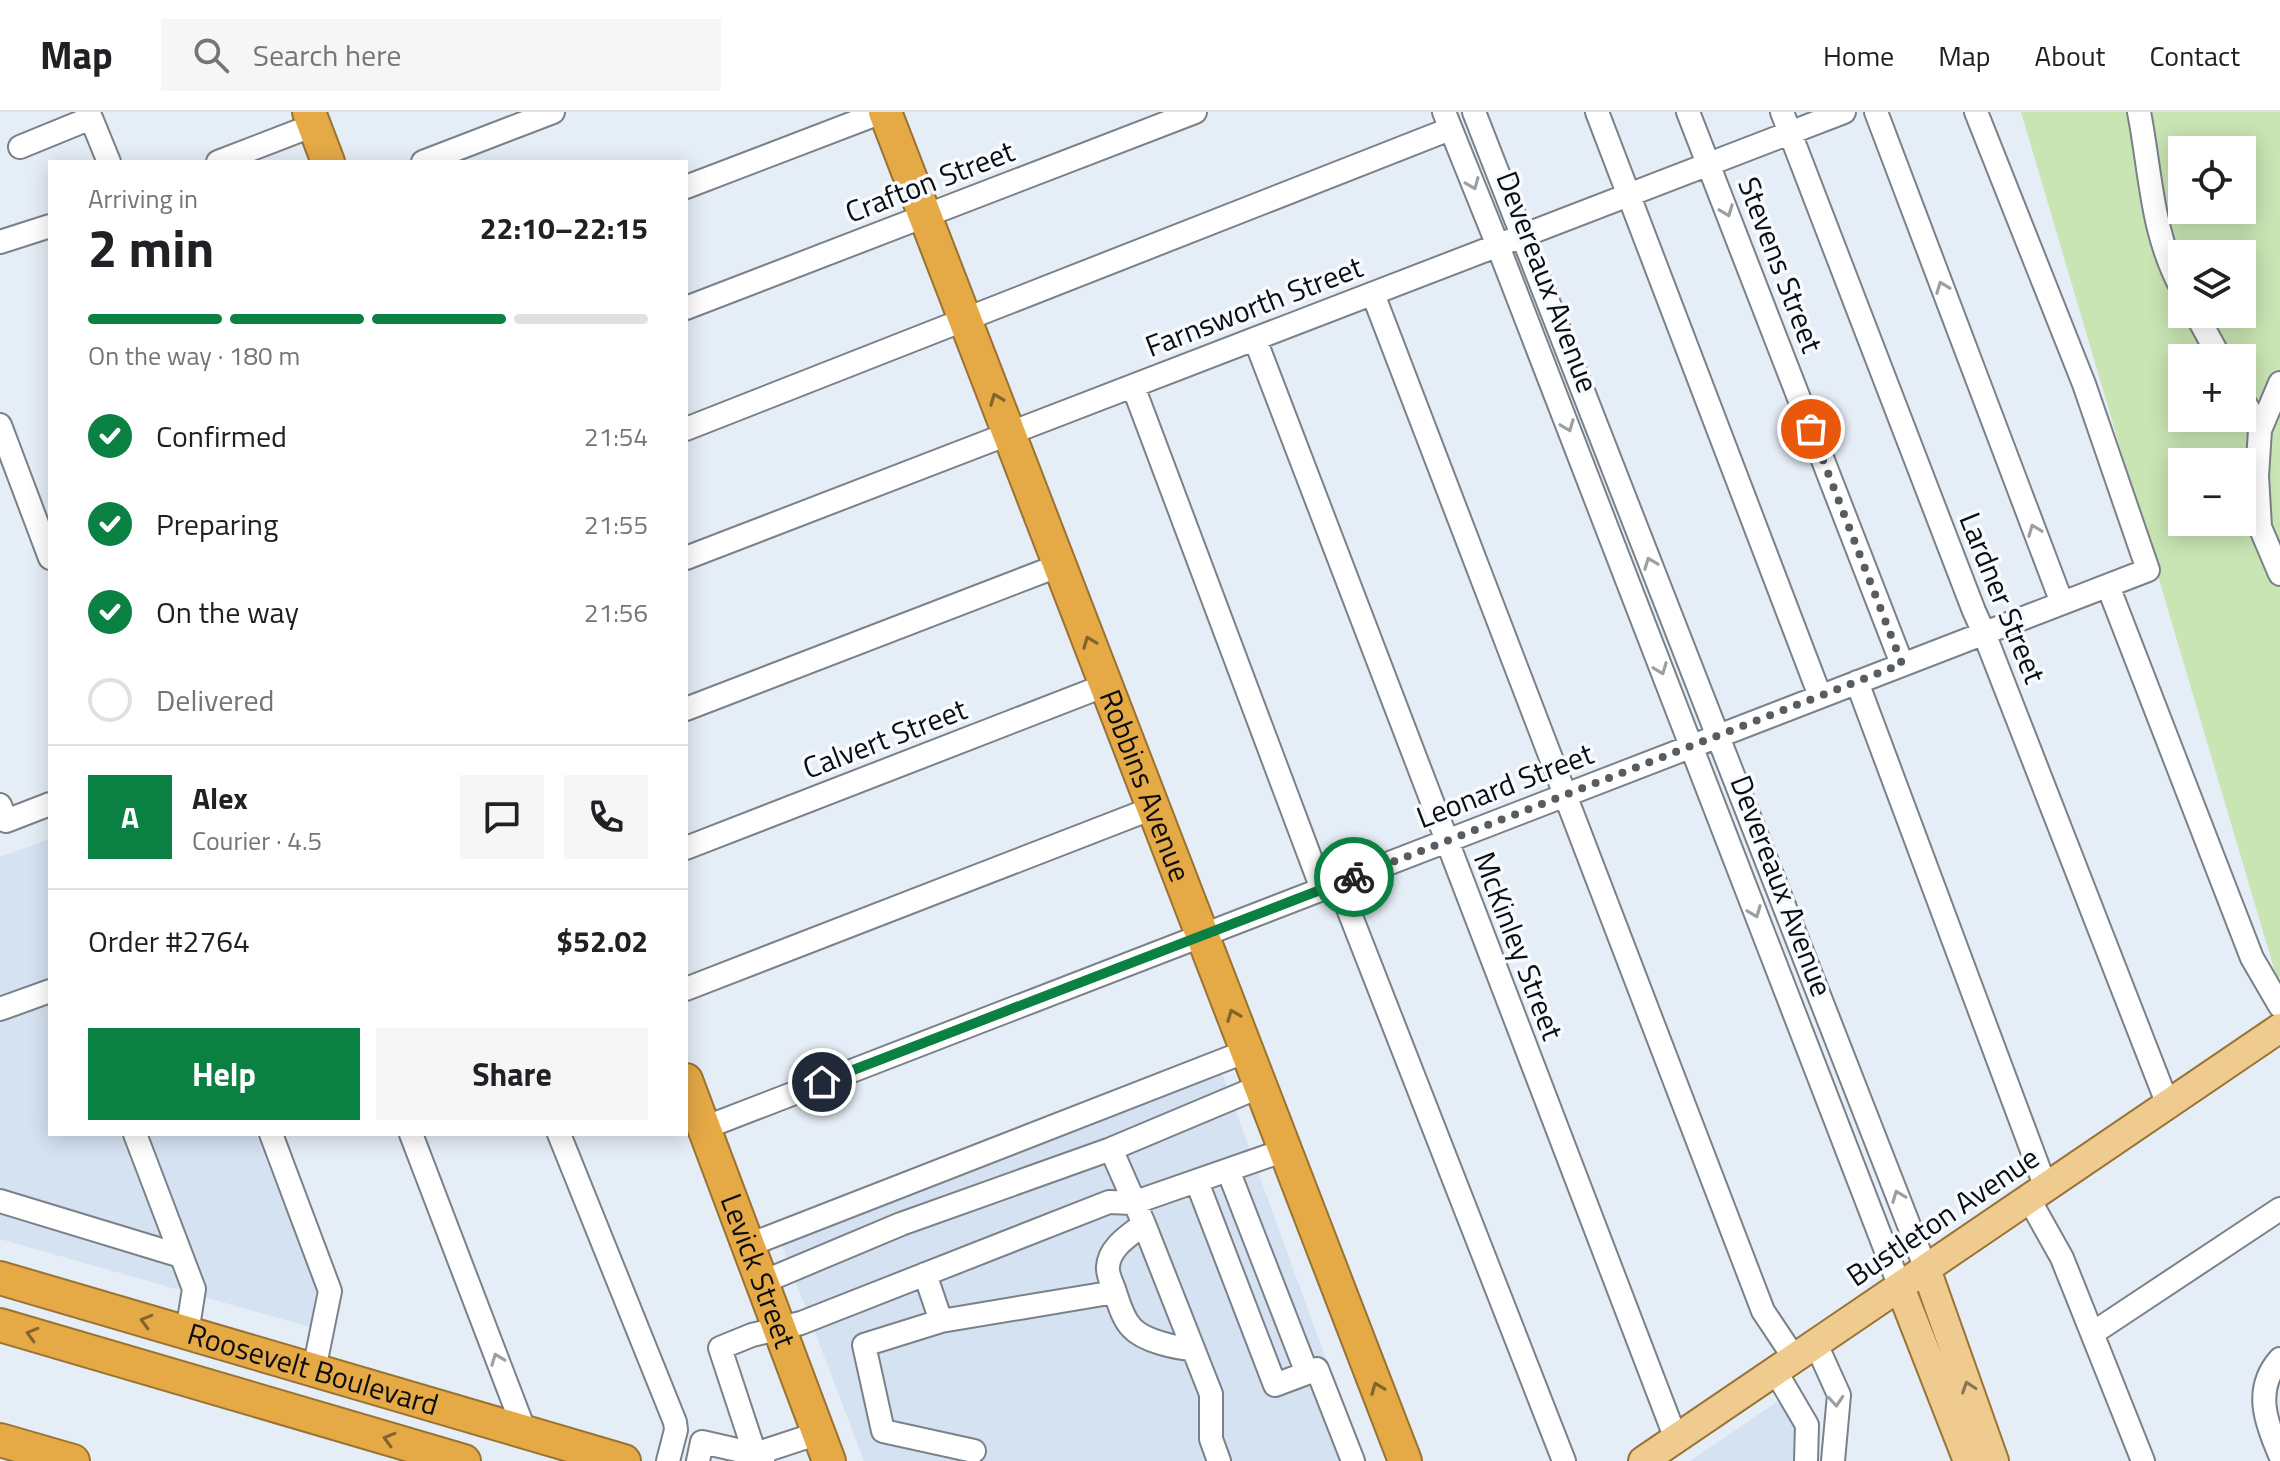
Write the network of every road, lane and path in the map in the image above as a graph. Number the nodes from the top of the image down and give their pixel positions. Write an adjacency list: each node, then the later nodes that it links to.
1 (553, 112): 18 (street)
2 (884, 112): 20 (street); 22 (highway, Robbins Avenue)
3 (1195, 112): 22 (street, Crafton Street)
4 (1474, 112): 24 (street, Devereaux Avenue)
5 (1597, 112): 21 (street)
6 (1688, 112): 19 (street, Stevens Street)
7 (1844, 112): 13 (street, Farnsworth Street)
8 (1876, 112): 44 (street, Lardner Street, one-way to 8)
9 (1976, 112): 43 (street, Leonard Street)
10 (2139, 112): 27 (street)
11 (311, 118): 16 (street); 17 (highway)
12 (1447, 120): 26 (street, Devereaux Avenue, one-way to 26); 30 (street)
13 (1786, 122): 19 (street, Farnsworth Street); 45 (street, Lardner Street)
14 (20, 147): 15 (street)
15 (108, 160)
16 (222, 160)
17 (327, 160)
18 (428, 160)
19 (1708, 164): 21 (street, Farnsworth Street); 46 (street, Stevens Street, one-way to 46)
20 (688, 186)
21 (1629, 195): 24 (street, Farnsworth Street); 49 (street)
22 (925, 216): 29 (street, Crafton Street); 30 (highway, Robbins Avenue)
23 (48, 227): 25 (street)
24 (1523, 236): 26 (street, Farnsworth Street); 51 (street, Devereaux Avenue, one-way to 24)
25 (0, 242)
26 (1498, 246): 28 (street, Farnsworth Street); 52 (street, Devereaux Avenue, one-way to 52)
27 (2168, 258)
28 (1373, 294): 31 (street, Farnsworth Street); 53 (street)
29 (688, 307)
30 (966, 321): 36 (street); 38 (highway, Robbins Avenue, one-way to 30)
31 (1255, 339): 33 (street, Farnsworth Street); 57 (street, McKinley Street)
32 (2280, 383): 37 (street)
33 (1133, 386): 38 (street, Farnsworth Street); 59 (street)
34 (2256, 423): 37 (street)
35 (0, 425): 39 (street)
36 (688, 428)
37 (2260, 430): 42 (street)
38 (1009, 434): 40 (street, Farnsworth Street); 41 (highway, Robbins Avenue)
39 (48, 553)
40 (688, 557)
41 (1060, 565): 48 (highway, Robbins Avenue, one-way to 41); 50 (street)
42 (2280, 574)
43 (2108, 586): 44 (street, Leonard Street); 63 (street)
44 (2062, 603): 45 (street, Leonard Street)
45 (1984, 633): 46 (street, Leonard Street); 69 (street, Lardner Street)
46 (1902, 664): 47 (street, Leonard Street)
47 (1857, 682): 49 (street, Leonard Street); 79 (street)
48 (1106, 685): 55 (highway, Robbins Avenue); 58 (street, Calvert Street)
49 (1820, 696): 51 (street, Leonard Street)
50 (688, 708)
51 (1717, 736): 52 (street, Leonard Street); 86 (street, Devereaux Avenue, one-way to 51)
52 (1691, 746): 53 (street, Leonard Street); 90 (street, Devereaux Avenue, one-way to 90)
53 (1567, 794): 57 (street, Leonard Street); 98 (street)
54 (48, 804): 56 (street)
55 (1153, 808): 60 (highway, Robbins Avenue); 61 (street)
56 (3, 813)
57 (1445, 841): 59 (street, Leonard Street); 105 (street, McKinley Street)
58 (688, 847)
59 (1330, 886): 60 (street, Leonard Street); 119 (street)
60 (1203, 935): 66 (highway, Robbins Avenue, one-way to 60); 70 (street, Leonard Street)
61 (688, 988)
62 (48, 992): 64 (street)
63 (2280, 1006)
64 (0, 1009)
65 (2280, 1028): 69 (main road, Bustleton Avenue)
66 (1247, 1051): 68 (highway, Robbins Avenue); 84 (street)
67 (688, 1085): 70 (highway, Levick Street)
68 (1261, 1086): 75 (street); 76 (highway, Robbins Avenue)
69 (2168, 1105): 79 (main road, Bustleton Avenue)
70 (704, 1128): 84 (highway, Levick Street)
71 (136, 1136): 85 (street)
72 (272, 1136): 100 (street)
73 (412, 1136): 104 (street, one-way to 73)
74 (560, 1136): 114 (street)
75 (1111, 1149): 81 (street); 89 (street)
76 (1285, 1150): 77 (street); 118 (highway, Robbins Avenue, one-way to 76)
77 (1228, 1170): 78 (street); 101 (street)
78 (1197, 1182): 81 (street); 101 (street)
79 (2038, 1193): 86 (main road, Bustleton Avenue); 96 (street)
80 (0, 1201): 85 (street)
81 (1133, 1203): 83 (street); 87 (street)
82 (2280, 1209): 96 (street)
83 (1144, 1224): 91 (street); 97 (street)
84 (749, 1245): 89 (highway, Levick Street)
85 (181, 1256): 95 (street)
86 (1926, 1269): 90 (main road, Bustleton Avenue); 124 (main road, Devereaux Avenue, one-way to 86)
87 (925, 1274): 92 (street); 94 (street)
88 (0, 1278): 95 (highway, Roosevelt Boulevard, one-way to 88)
89 (763, 1282): 94 (highway, Levick Street)
90 (1900, 1287): 98 (main road, Bustleton Avenue); 123 (main road, Devereaux Avenue)
91 (1115, 1292): 92 (street); 97 (street)
92 (941, 1321): 108 (street)
93 (0, 1325): 102 (highway, Roosevelt Boulevard, one-way to 93)
94 (780, 1327): 107 (highway, Levick Street); 110 (street)
95 (187, 1333): 100 (highway, Roosevelt Boulevard)
96 (2093, 1333): 125 (street)
97 (1193, 1349): 116 (street)
98 (1796, 1359): 105 (main road, Bustleton Avenue); 121 (street); 122 (street, one-way to 122)
99 (2280, 1359): 109 (street)
100 (314, 1370): 103 (highway, Roosevelt Boulevard)
101 (1307, 1373): 117 (street)
102 (252, 1399): 103 (highway); 112 (highway, Roosevelt Boulevard, one-way to 102)
103 (450, 1410): 104 (highway, Roosevelt Boulevard)
104 (525, 1432): 113 (highway, Roosevelt Boulevard)
105 (1676, 1439): 120 (main road, Bustleton Avenue)
106 (0, 1440): 111 (highway)
107 (824, 1447): 110 (street)
108 (974, 1451)
109 (2280, 1455)
110 (765, 1457): 115 (street)
111 (73, 1461)
112 (464, 1461)
113 (624, 1461)
114 (668, 1461)
115 (698, 1461)
116 (1219, 1461)
117 (1353, 1461)
118 (1405, 1461)
119 (1564, 1461)
120 (1643, 1461)
121 (1806, 1461)
122 (1833, 1461)
123 (1968, 1461)
124 (1994, 1461)
125 (2143, 1461)

